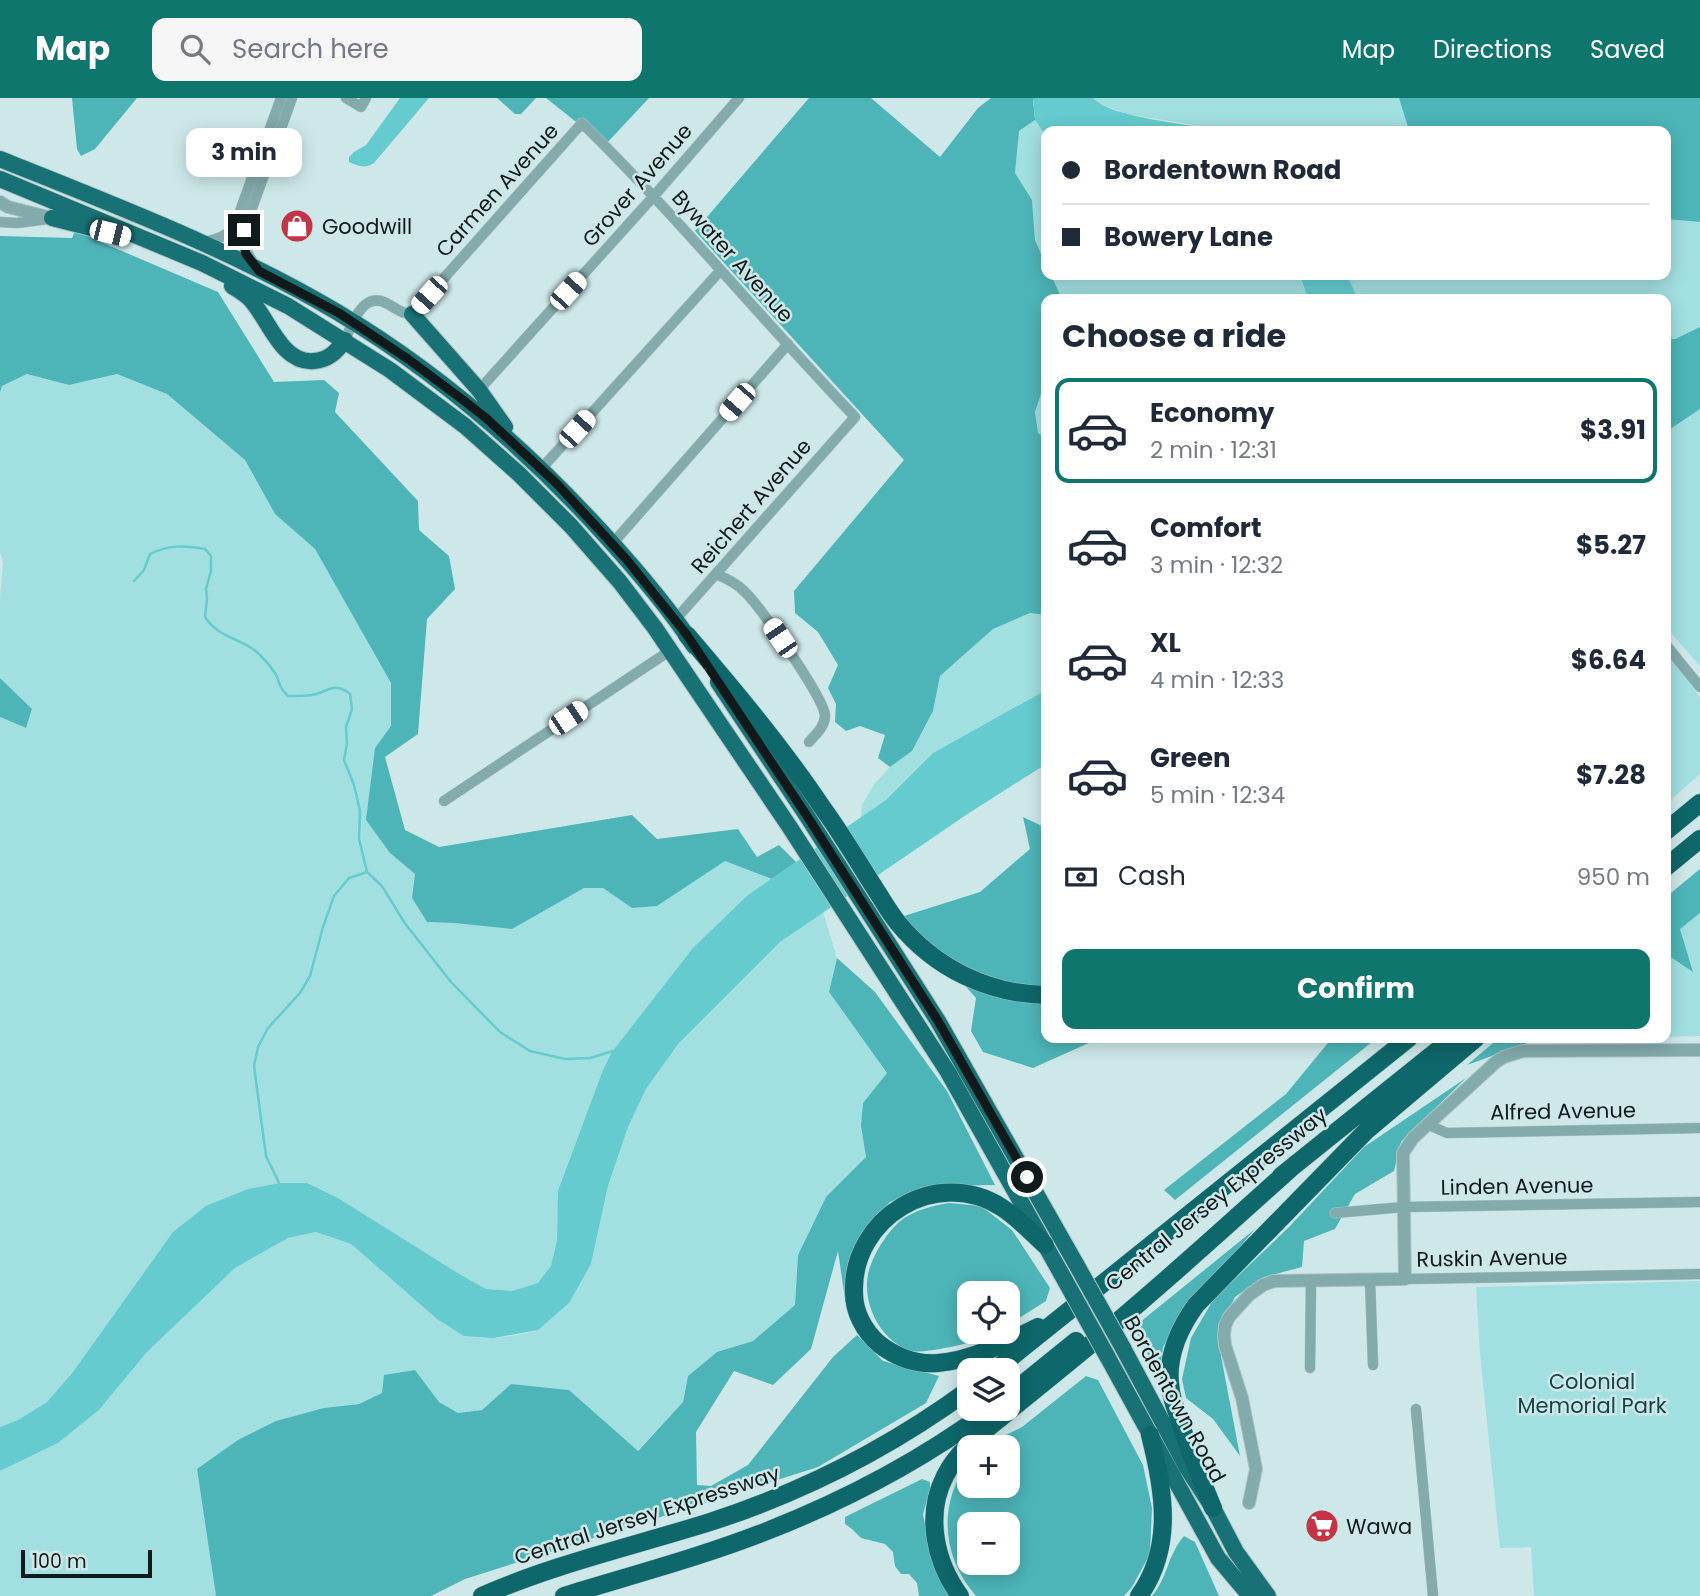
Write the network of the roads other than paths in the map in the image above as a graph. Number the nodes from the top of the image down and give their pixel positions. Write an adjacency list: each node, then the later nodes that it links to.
1 (281, 98): 13 (street)
2 (292, 98): 16 (street)
3 (346, 98): 4 (street)
4 (366, 98)
5 (739, 98): 9 (street, Grover Avenue)
6 (582, 123): 9 (street, Bywater Avenue); 18 (street, Carmen Avenue)
7 (0, 159): 13 (highway)
8 (0, 179): 14 (highway)
9 (653, 197): 17 (street, Bywater Avenue); 22 (street, Grover Avenue)
10 (0, 202): 11 (street)
11 (52, 219): 12 (street); 14 (highway)
12 (0, 222)
13 (202, 243): 16 (highway)
14 (157, 244): 15 (highway)
15 (202, 263): 20 (highway, Bordentown Road); 20 (highway)
16 (259, 271): 19 (highway)
17 (720, 271): 21 (street, Bywater Avenue); 25 (street)
18 (412, 314): 19 (street); 22 (highway)
19 (353, 322): 20 (street); 24 (highway)
20 (345, 340): 30 (highway, Bordentown Road)
21 (788, 344): 23 (street, Bywater Avenue); 26 (street)
22 (479, 390): 24 (highway)
23 (855, 416): 27 (street, Reichert Avenue)
24 (523, 452): 25 (highway)
25 (541, 469): 26 (highway)
26 (613, 543): 28 (highway)
27 (716, 574): 28 (street, Reichert Avenue); 33 (street)
28 (676, 620): 29 (highway)
29 (687, 635): 36 (highway)
30 (671, 650): 34 (street); 51 (highway, Bordentown Road)
31 (1671, 652): 32 (street)
32 (1700, 687)
33 (809, 742)
34 (444, 801)
35 (1697, 806): 37 (highway)
36 (815, 811): 40 (highway); 66 (highway, Bordentown Road, bridge)
37 (1671, 825)
38 (1700, 839): 39 (highway)
39 (1671, 863)
40 (1041, 995)
41 (1403, 1043): 56 (highway, Central Jersey Expressway)
42 (1447, 1043): 47 (highway, Central Jersey Expressway)
43 (1470, 1043): 66 (highway)
44 (1700, 1051): 45 (street)
45 (1429, 1125): 46 (street, Alfred Avenue); 49 (street)
46 (1700, 1128)
47 (1290, 1169): 60 (highway, Central Jersey Expressway); 69 (highway)
48 (1700, 1202): 49 (street, Linden Avenue)
49 (1404, 1207): 50 (street, Linden Avenue); 54 (street)
50 (1335, 1213)
51 (1045, 1245): 56 (highway); 64 (highway, Bordentown Road, bridge)
52 (1700, 1274): 54 (street, Ruskin Avenue)
53 (1370, 1279): 54 (street, Ruskin Avenue); 55 (street, Ruskin Avenue); 58 (street)
54 (1405, 1279)
55 (1311, 1280): 59 (street); 65 (street, Ruskin Avenue)
56 (1069, 1311): 57 (highway, Central Jersey Expressway)
57 (1010, 1358)
58 (1373, 1365)
59 (1310, 1368)
60 (1020, 1386)
61 (957, 1398): 67 (highway, Central Jersey Expressway)
62 (1416, 1409): 73 (street)
63 (973, 1421): 68 (highway)
64 (1150, 1435): 70 (highway); 71 (highway, Bordentown Road)
65 (1249, 1503)
66 (1213, 1508): 72 (highway, Bordentown Road)
67 (482, 1596)
68 (564, 1596)
69 (960, 1596)
70 (1139, 1596)
71 (1250, 1596)
72 (1268, 1596)
73 (1433, 1596)

